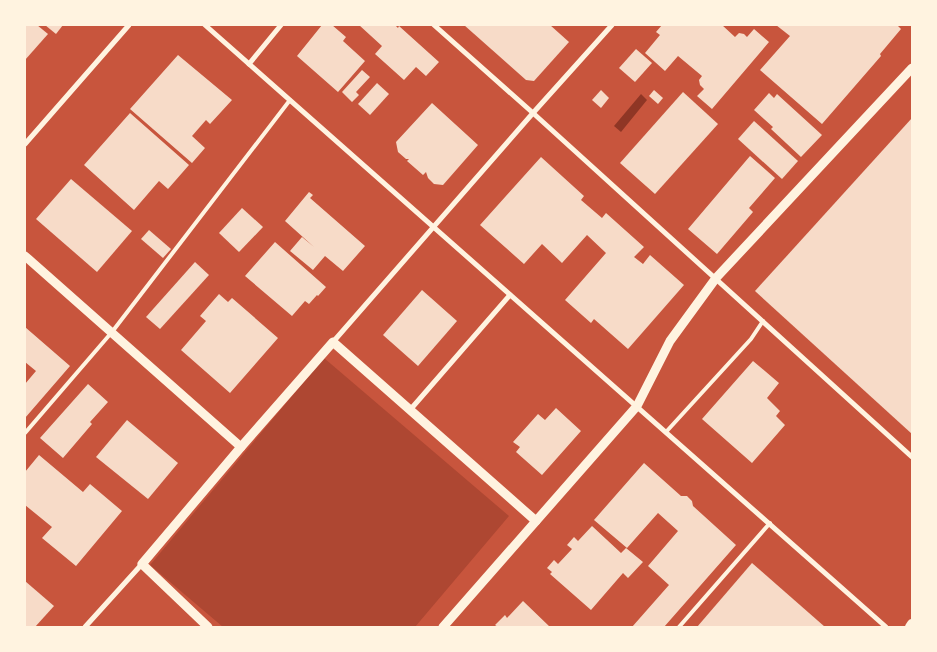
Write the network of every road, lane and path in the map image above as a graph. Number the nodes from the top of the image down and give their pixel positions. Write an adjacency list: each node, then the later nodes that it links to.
1 (129, 25): 10 (street)
2 (204, 25): 6 (street)
3 (281, 25): 6 (street)
4 (434, 25): 9 (street)
5 (612, 25): 9 (street)
6 (249, 64): 8 (street)
7 (912, 68): 13 (street)
8 (290, 100): 11 (street); 16 (lane)
9 (534, 112): 11 (street); 13 (street)
10 (25, 144)
11 (433, 227): 14 (street); 17 (street)
12 (25, 256): 16 (street)
13 (716, 278): 15 (street); 18 (street)
14 (510, 295): 18 (street); 19 (street)
15 (763, 321): 20 (lane); 23 (street)
16 (112, 332): 21 (lane); 22 (street)
17 (332, 342): 19 (street); 22 (street)
18 (637, 406): 20 (street); 24 (street)
19 (410, 410): 24 (street)
20 (666, 432): 25 (street)
21 (25, 433)
22 (241, 447): 26 (street)
23 (912, 457)
24 (536, 521): 29 (street)
25 (770, 524): 30 (lane); 31 (street)
26 (142, 564): 27 (street); 28 (street)
27 (85, 627)
28 (208, 627)
29 (443, 627)
30 (679, 627)
31 (886, 627)

